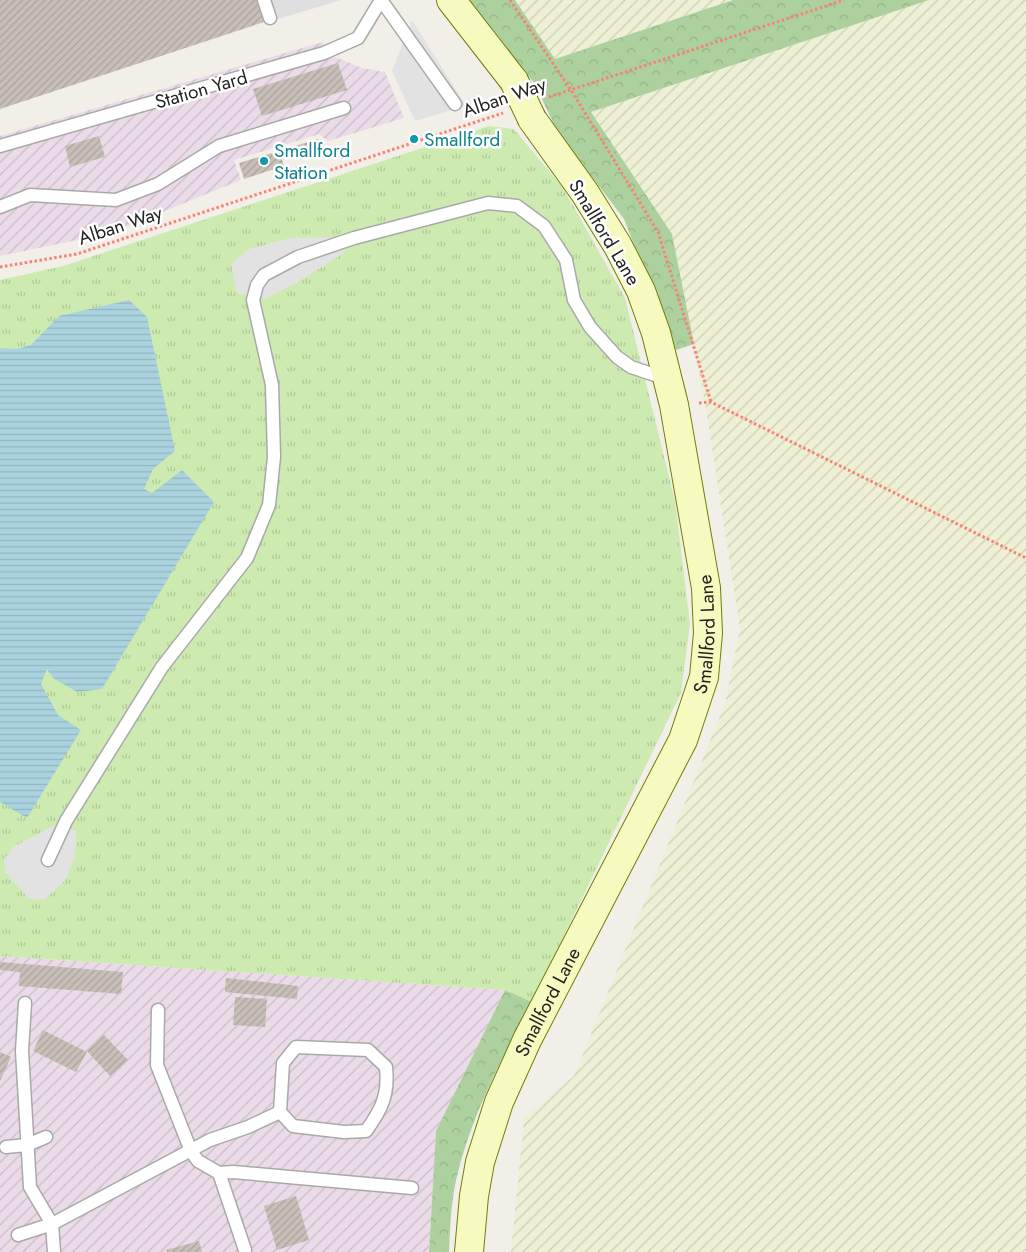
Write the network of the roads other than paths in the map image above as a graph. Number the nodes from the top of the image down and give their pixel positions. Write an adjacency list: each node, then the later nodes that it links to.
1 (264, 0): 4 (lane)
2 (381, 0): 5 (lane); 7 (lane, Station Yard)
3 (451, 0): 9 (street, Smallford Lane, bridge)
4 (270, 18)
5 (455, 104)
6 (344, 108): 8 (lane)
7 (0, 146)
8 (0, 207)
9 (668, 380): 10 (lane); 24 (street, Smallford Lane)
10 (48, 860)
11 (25, 1003): 15 (lane)
12 (158, 1010): 17 (lane)
13 (280, 1112): 13 (lane); 17 (lane)
14 (46, 1137): 15 (lane)
15 (28, 1146): 16 (lane); 20 (lane)
16 (6, 1147)
17 (191, 1151): 18 (lane); 20 (lane)
18 (219, 1173): 19 (lane); 22 (lane)
19 (412, 1188)
20 (52, 1224): 21 (lane); 23 (lane)
21 (18, 1235)
22 (245, 1250)
23 (54, 1252)
24 (469, 1252)

